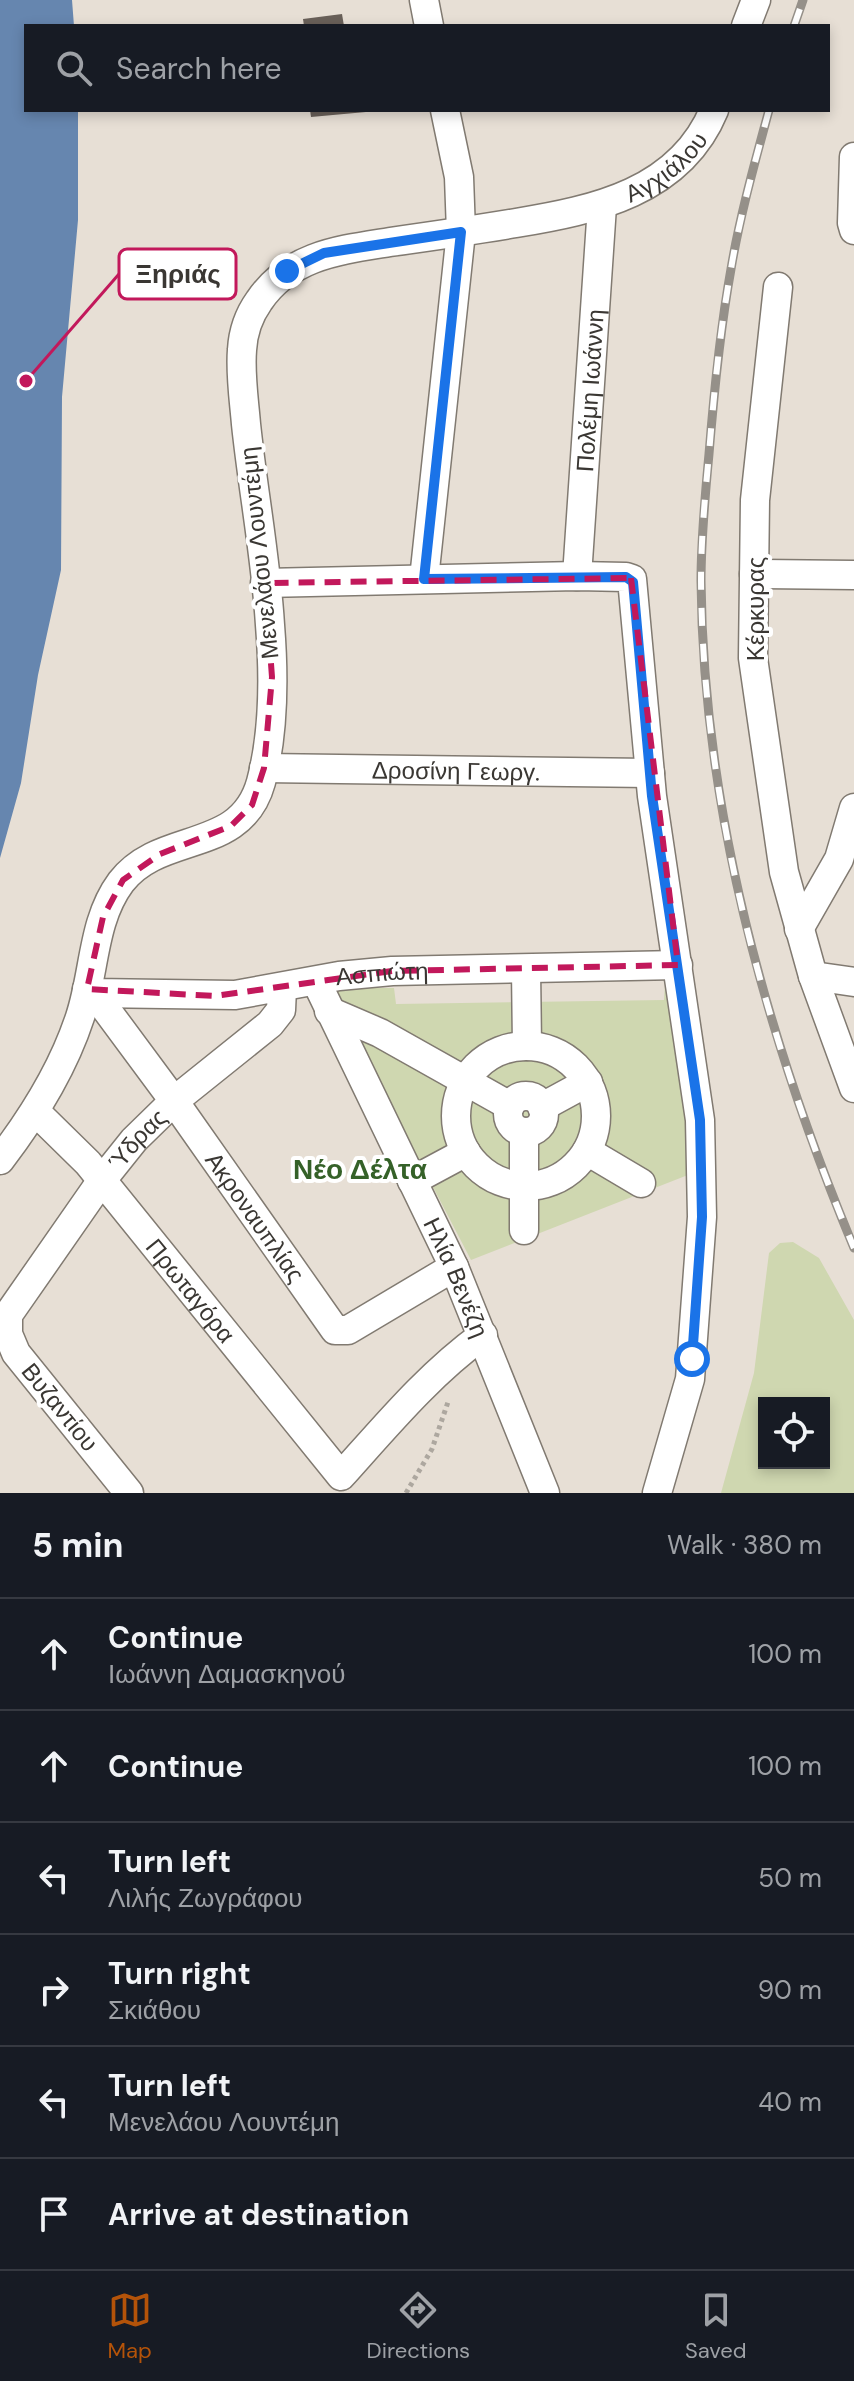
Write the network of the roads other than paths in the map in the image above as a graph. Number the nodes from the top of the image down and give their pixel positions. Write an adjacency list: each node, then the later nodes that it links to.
1 (424, 0): 3 (street)
2 (755, 0): 4 (street)
3 (429, 24)
4 (747, 24)
5 (445, 112): 10 (street)
6 (713, 112): 8 (street, Αγχιάλου)
7 (854, 157): 9 (street)
8 (602, 206): 10 (street, Μενελάου Λουντέμη); 14 (street, Πολέμη Ιωάννη)
9 (854, 230)
10 (461, 232): 15 (street); 16 (street, Μενελάου Λουντέμη)
11 (778, 287): 12 (street, Κέρκυρας)
12 (754, 574): 13 (street); 20 (street, Κέρκυρας)
13 (854, 575)
14 (577, 576): 15 (street); 18 (street)
15 (424, 579): 16 (street)
16 (265, 583): 17 (street, Μενελάου Λουντέμη)
17 (264, 768): 18 (street, Δροσίνη Γεωργ.); 27 (street, Μενελάου Λουντέμη)
18 (650, 773): 21 (street)
19 (854, 808): 20 (street)
20 (799, 929): 23 (street, Κέρκυρας)
21 (678, 965): 22 (street, Ασπιώτη); 51 (street)
22 (526, 969): 24 (street, Ασπιώτη); 29 (street)
23 (813, 976): 25 (street); 32 (street, Κέρκυρας)
24 (316, 981): 26 (street, Ασπιώτη); 28 (street, Ηλία Βενέζη)
25 (854, 982)
26 (282, 988): 27 (street, Ασπιώτη); 33 (street, Ύδρας)
27 (91, 991): 33 (street, Ακροναυπλίας); 36 (street, Μενελάου Λουντέμη)
28 (329, 1011): 30 (street); 42 (street, Ηλία Βενέζη)
29 (527, 1046): 30 (street); 31 (street)
30 (466, 1081): 34 (street); 39 (street)
31 (588, 1082): 35 (street); 38 (street)
32 (854, 1088)
33 (174, 1101): 41 (street, Ύδρας); 46 (street, Ακροναυπλίας)
34 (510, 1106): 35 (street); 37 (street)
35 (542, 1107): 37 (street)
36 (35, 1111): 40 (street, Μενελάου Λουντέμη); 41 (street, Πρωταγόρα)
37 (524, 1132): 44 (street)
38 (587, 1151): 43 (street); 44 (street)
39 (466, 1152): 42 (street); 44 (street)
40 (0, 1160)
41 (102, 1180): 47 (street, Ύδρας); 48 (street, Πρωταγόρα)
42 (412, 1181): 46 (street, Ηλία Βενέζη)
43 (641, 1183)
44 (524, 1186): 45 (street)
45 (524, 1230)
46 (454, 1267): 48 (street, Ηλία Βενέζη)
47 (8, 1315): 49 (street, Βυζαντίου)
48 (483, 1335): 50 (street, Ηλία Βενέζη)
49 (129, 1493)
50 (545, 1493)
51 (657, 1493)

